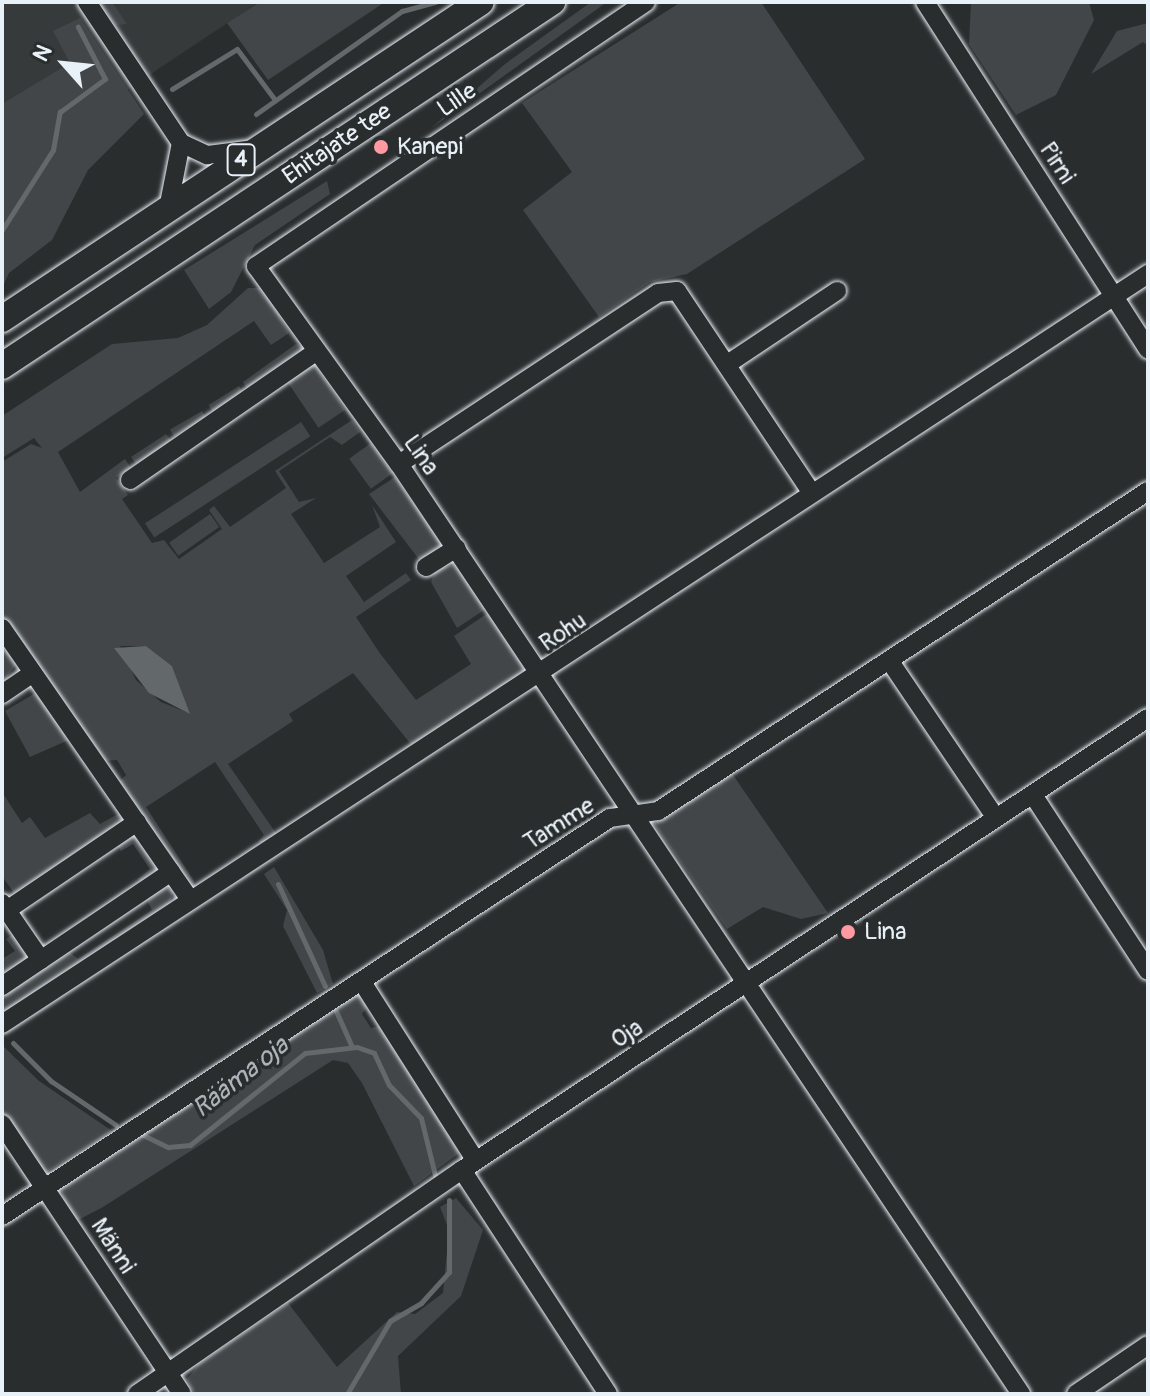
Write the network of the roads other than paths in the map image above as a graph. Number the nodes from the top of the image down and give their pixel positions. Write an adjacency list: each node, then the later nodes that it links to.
1 (87, 2): 6 (street)
2 (481, 2): 7 (highway, Ehitajate tee / 4)
3 (552, 2): 17 (highway, Ehitajate tee / 4)
4 (646, 2): 9 (street, Lille)
5 (925, 2): 12 (street, Pirni)
6 (181, 143): 7 (street); 8 (street)
7 (260, 148): 8 (highway, Ehitajate tee / 4)
8 (168, 209): 13 (highway, Ehitajate tee / 4)
9 (256, 266): 15 (street, Lina)
10 (1148, 274): 12 (street, Rohu)
11 (837, 291): 16 (street)
12 (1114, 297): 14 (street, Pirni); 21 (street, Rohu)
13 (2, 319)
14 (1148, 350)
15 (317, 351): 18 (street, Lina); 19 (street)
16 (729, 363): 18 (street); 21 (street)
17 (2, 366)
18 (399, 464): 22 (street, Lina)
19 (130, 480)
20 (1148, 491): 25 (street, Tamme)
21 (811, 492): 27 (street, Rohu)
22 (456, 548): 23 (street); 27 (street, Lina)
23 (426, 567)
24 (3, 632): 26 (street)
25 (891, 663): 31 (street, Tamme); 32 (street)
26 (33, 673): 28 (street); 33 (street)
27 (542, 676): 31 (street, Lina); 35 (street, Rohu)
28 (2, 694)
29 (1148, 718): 30 (street, Oja)
30 (1033, 795): 32 (street, Oja); 38 (street)
31 (631, 815): 39 (street, Tamme); 40 (street, Lina)
32 (996, 818): 40 (street, Oja)
33 (137, 822): 34 (street); 36 (street)
34 (171, 872): 35 (street); 37 (street)
35 (189, 898): 42 (street, Rohu)
36 (4, 907): 37 (street)
37 (41, 960): 41 (street)
38 (1148, 971)
39 (362, 982): 44 (street); 45 (street, Tamme)
40 (747, 983): 44 (street, Oja); 52 (street, Lina)
41 (2, 986)
42 (2, 1024)
43 (2, 1124): 45 (street, Männi)
44 (469, 1165): 48 (street, Oja); 51 (street)
45 (46, 1188): 46 (street, Tamme); 48 (street, Männi)
46 (2, 1216)
47 (1148, 1345): 53 (street)
48 (167, 1374): 49 (street, Oja); 50 (street, Männi)
49 (137, 1394)
50 (182, 1394)
51 (608, 1394)
52 (1021, 1394)
53 (1076, 1394)

